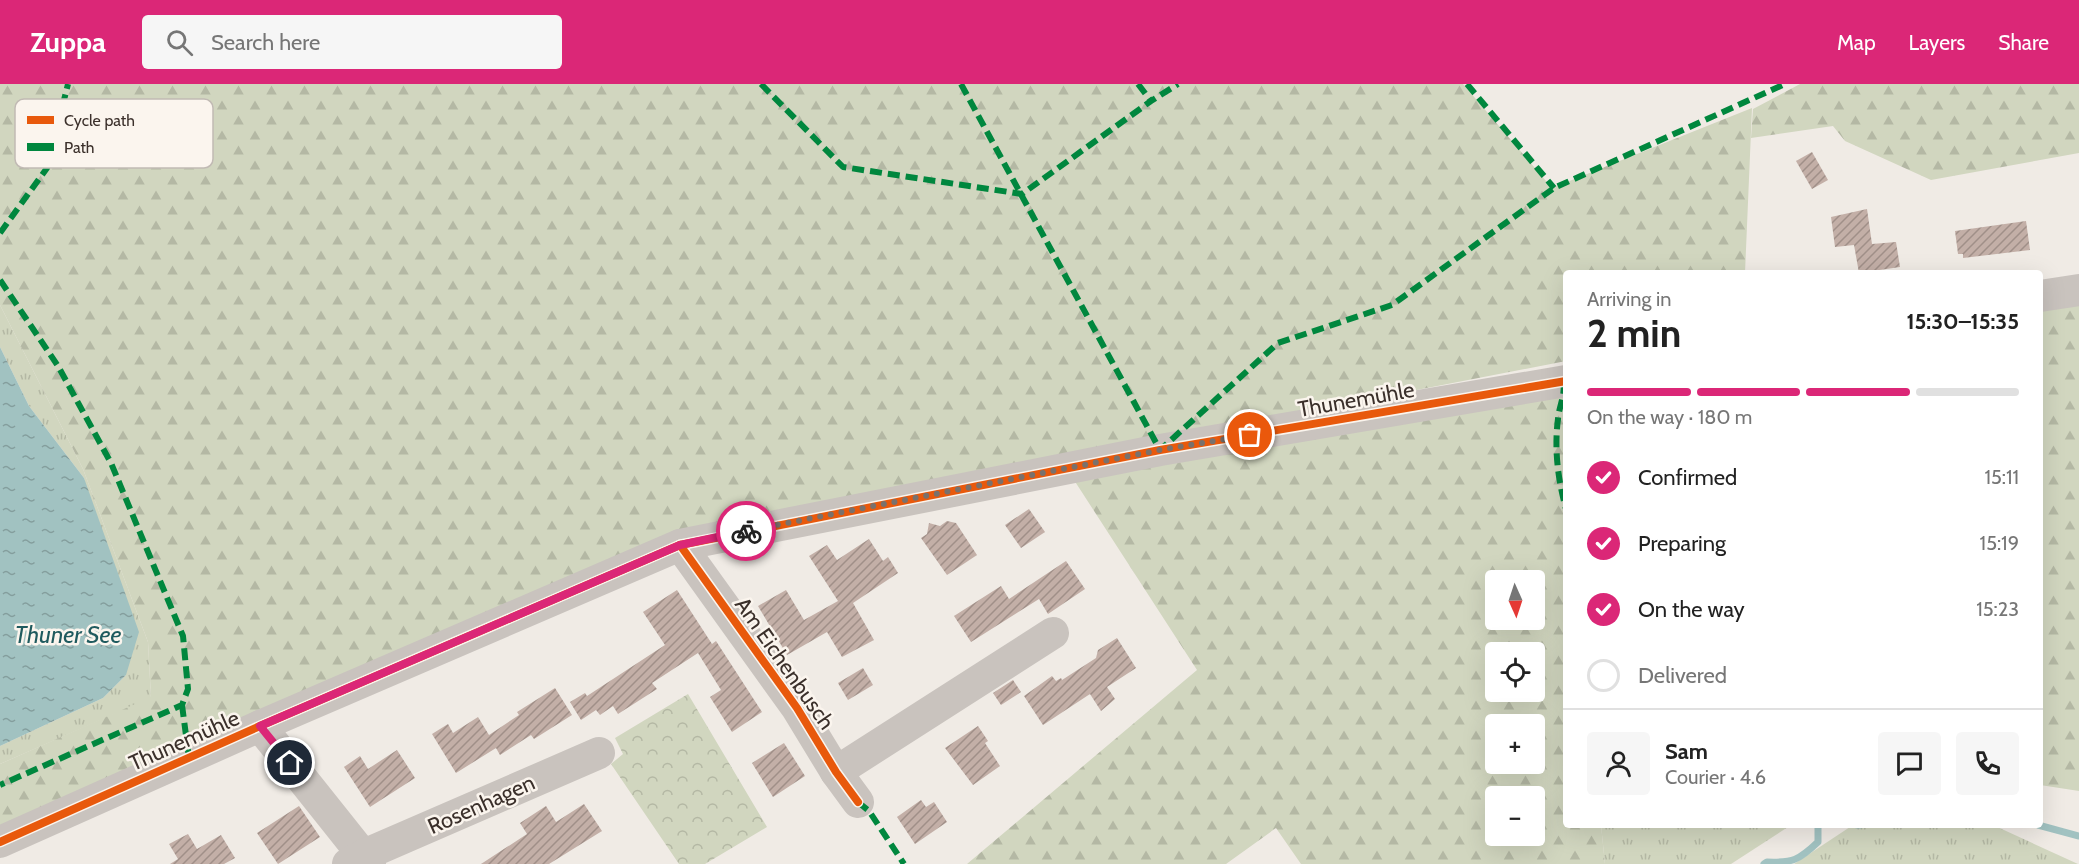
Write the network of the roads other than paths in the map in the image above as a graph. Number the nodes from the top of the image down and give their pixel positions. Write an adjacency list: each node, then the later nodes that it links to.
1 (2079, 290): 2 (street)
2 (2043, 296)
3 (1563, 382): 4 (street, Thunemühle)
4 (680, 545): 6 (street, Thunemühle); 8 (street, Am Eichenbusch)
5 (1053, 633): 8 (street)
6 (260, 726): 10 (street, Thunemühle); 11 (street, Rosenhagen)
7 (599, 753): 11 (street, Rosenhagen)
8 (836, 772): 9 (street, Am Eichenbusch)
9 (858, 802)
10 (0, 842)
11 (361, 861)

